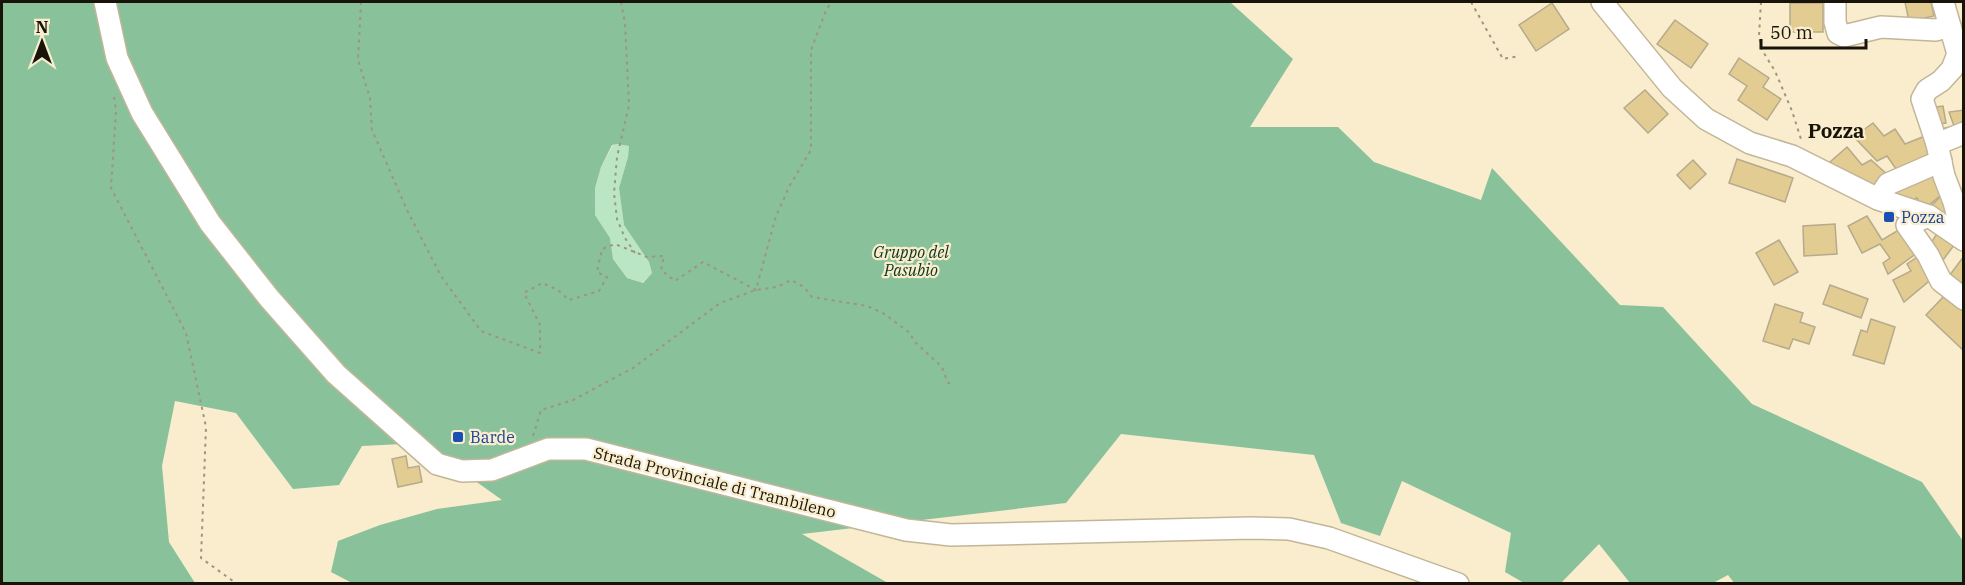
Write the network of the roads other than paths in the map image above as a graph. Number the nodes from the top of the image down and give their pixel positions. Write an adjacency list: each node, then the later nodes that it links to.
1 (105, 2): 13 (street, Strada Provinciale di Trambileno)
2 (1602, 2): 8 (street)
3 (1835, 2): 5 (street)
4 (1943, 2): 5 (street)
5 (1950, 26): 7 (street)
6 (1964, 133): 7 (street)
7 (1939, 153): 8 (street); 10 (street)
8 (1878, 199): 9 (street)
9 (1929, 216): 11 (street); 12 (street)
10 (1964, 233)
11 (1964, 240)
12 (1964, 299)
13 (1458, 584)

